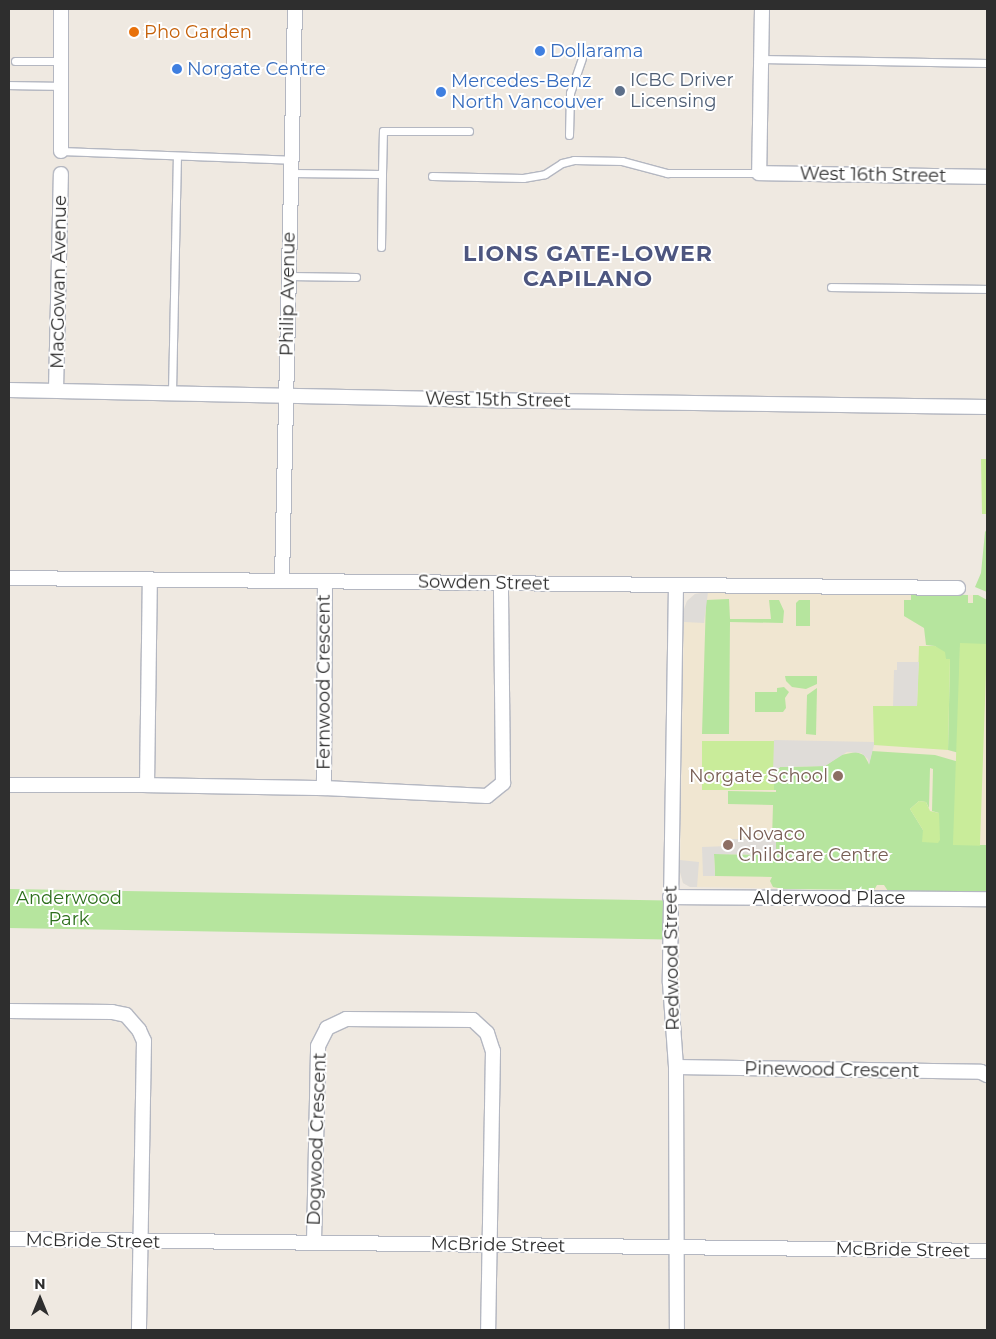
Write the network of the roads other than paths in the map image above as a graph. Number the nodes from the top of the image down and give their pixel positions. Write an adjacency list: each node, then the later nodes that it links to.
1 (61, 9): 7 (street)
2 (295, 9): 15 (street, Philip Avenue)
3 (762, 9): 5 (street)
4 (582, 59): 12 (lane)
5 (761, 60): 8 (lane); 16 (street)
6 (15, 61): 7 (lane)
7 (62, 61): 10 (street)
8 (987, 63)
9 (9, 85): 10 (lane)
10 (62, 86): 13 (street)
11 (469, 131): 18 (lane)
12 (568, 135)
13 (62, 151): 14 (lane)
14 (177, 156): 15 (lane); 28 (lane)
15 (291, 166): 18 (lane); 22 (street, Philip Avenue)
16 (759, 173): 19 (lane); 20 (street, West 16th Street)
17 (61, 174): 27 (street, MacGowan Avenue)
18 (382, 174): 21 (lane)
19 (432, 176)
20 (987, 177)
21 (381, 246)
22 (289, 276): 23 (lane); 29 (street, Philip Avenue)
23 (356, 277)
24 (831, 287): 25 (lane)
25 (987, 289)
26 (9, 390): 27 (street, West 15th Street)
27 (56, 390): 28 (street, West 15th Street)
28 (172, 392): 29 (street, West 15th Street)
29 (286, 396): 30 (street, West 15th Street); 33 (street, Philip Avenue)
30 (987, 407)
31 (9, 578): 32 (street, Sowden Street)
32 (150, 579): 33 (street, Sowden Street); 39 (street)
33 (282, 580): 34 (street, Sowden Street)
34 (325, 581): 35 (street, Sowden Street); 40 (street, Fernwood Crescent)
35 (501, 583): 36 (street, Sowden Street); 40 (street, Fernwood Crescent)
36 (676, 585): 37 (street, Sowden Street); 41 (street, Redwood Street)
37 (958, 588)
38 (9, 785): 39 (street)
39 (147, 785): 40 (street)
40 (324, 788)
41 (670, 897): 42 (street, Alderwood Place); 44 (street, Redwood Street)
42 (987, 899)
43 (9, 1011): 47 (street)
44 (676, 1067): 45 (street, Pinewood Crescent); 50 (street, Redwood Street)
45 (987, 1075)
46 (9, 1239): 47 (street, McBride Street)
47 (140, 1242): 48 (street, McBride Street); 52 (street)
48 (314, 1242): 49 (street, McBride Street); 49 (street, Dogwood Crescent)
49 (489, 1245): 50 (street, McBride Street); 53 (street, Dogwood Crescent)
50 (676, 1247): 51 (street, McBride Street); 54 (street, Redwood Street)
51 (987, 1251)
52 (139, 1330)
53 (488, 1330)
54 (677, 1330)

